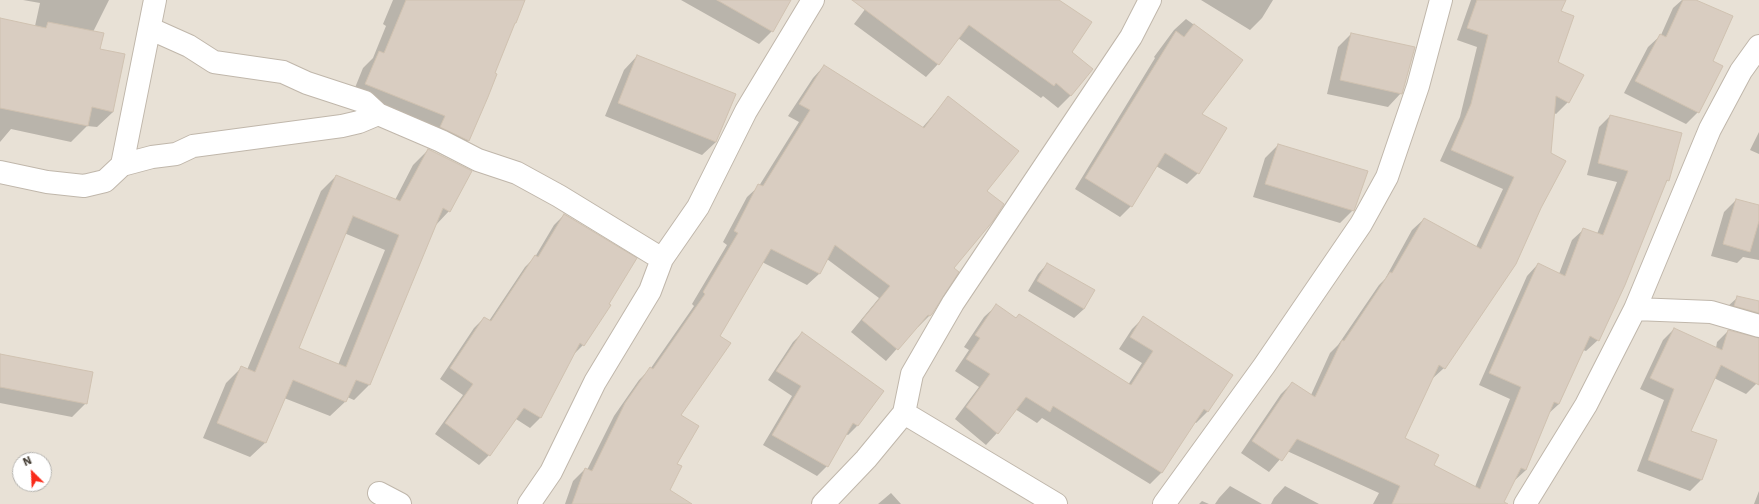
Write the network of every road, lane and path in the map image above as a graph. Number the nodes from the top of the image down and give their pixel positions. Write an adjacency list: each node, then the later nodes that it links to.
1 (156, 0): 5 (street)
2 (813, 0): 10 (street)
3 (1150, 0): 13 (street)
4 (1441, 0): 19 (street)
5 (151, 28): 7 (street); 8 (street)
6 (1759, 46): 11 (street)
7 (378, 114): 8 (street); 10 (street)
8 (122, 165): 9 (street)
9 (0, 172)
10 (662, 259): 16 (street)
11 (1635, 309): 12 (street); 20 (street)
12 (1759, 326)
13 (904, 413): 17 (street); 18 (street)
14 (379, 493): 15 (street)
15 (400, 504)
16 (529, 504)
17 (823, 504)
18 (1056, 504)
19 (1164, 504)
20 (1526, 504)

